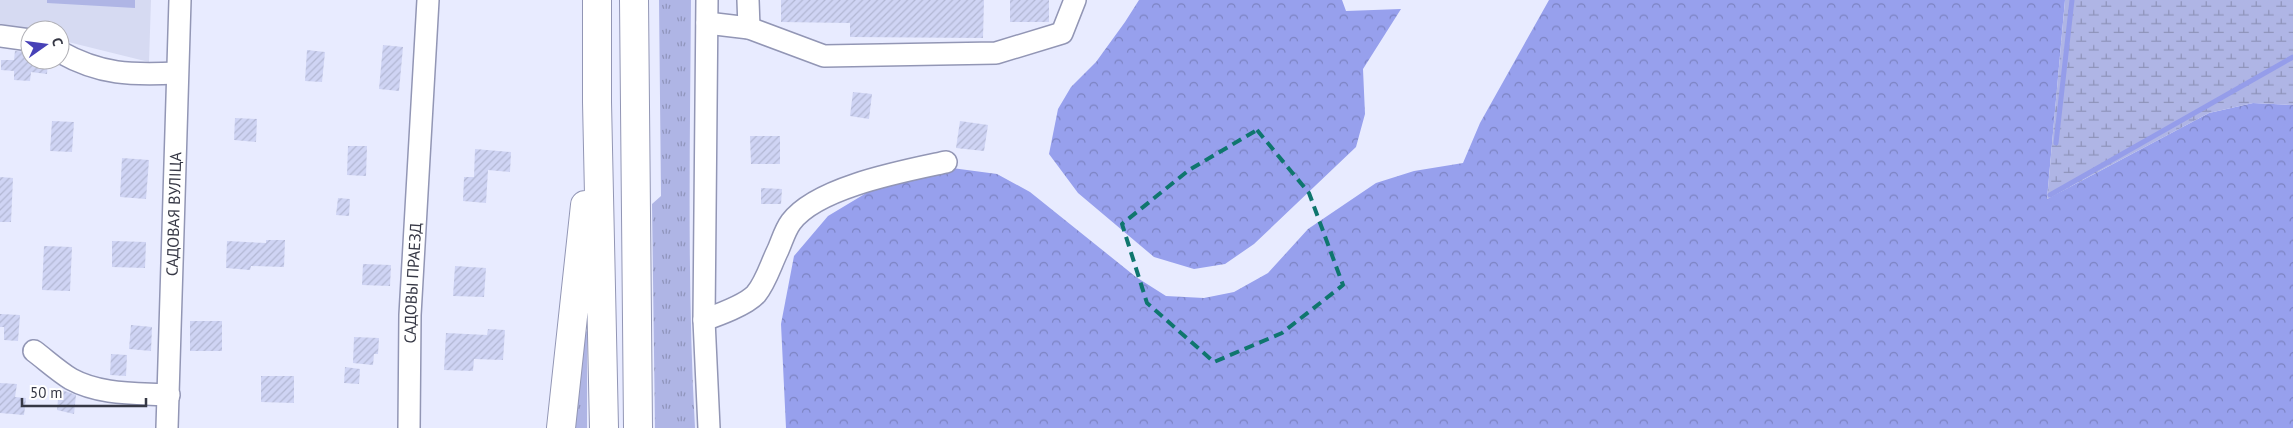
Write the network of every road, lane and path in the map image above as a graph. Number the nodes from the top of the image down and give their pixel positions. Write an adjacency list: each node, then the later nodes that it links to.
1 (180, 0): 13 (street, САДОВАЯ ВУЛІЦА)
2 (428, 0): 20 (street, САДОВЫ ПРАЕЗД)
3 (597, 0): 14 (highway)
4 (634, 0): 23 (highway)
5 (707, 0): 8 (street)
6 (748, 0): 9 (street)
7 (1075, 0): 9 (street)
8 (707, 23): 9 (street); 16 (street)
9 (749, 28)
10 (0, 36): 11 (street)
11 (20, 39)
12 (70, 58): 13 (street)
13 (177, 73): 18 (street, САДОВАЯ ВУЛІЦА)
14 (597, 102): 21 (highway); 22 (highway)
15 (946, 162): 16 (street)
16 (704, 320): 24 (street)
17 (34, 351): 18 (street)
18 (169, 395): 19 (street, САДОВАЯ ВУЛІЦА)
19 (167, 428)
20 (409, 428)
21 (561, 428)
22 (604, 428)
23 (638, 428)
24 (710, 428)

